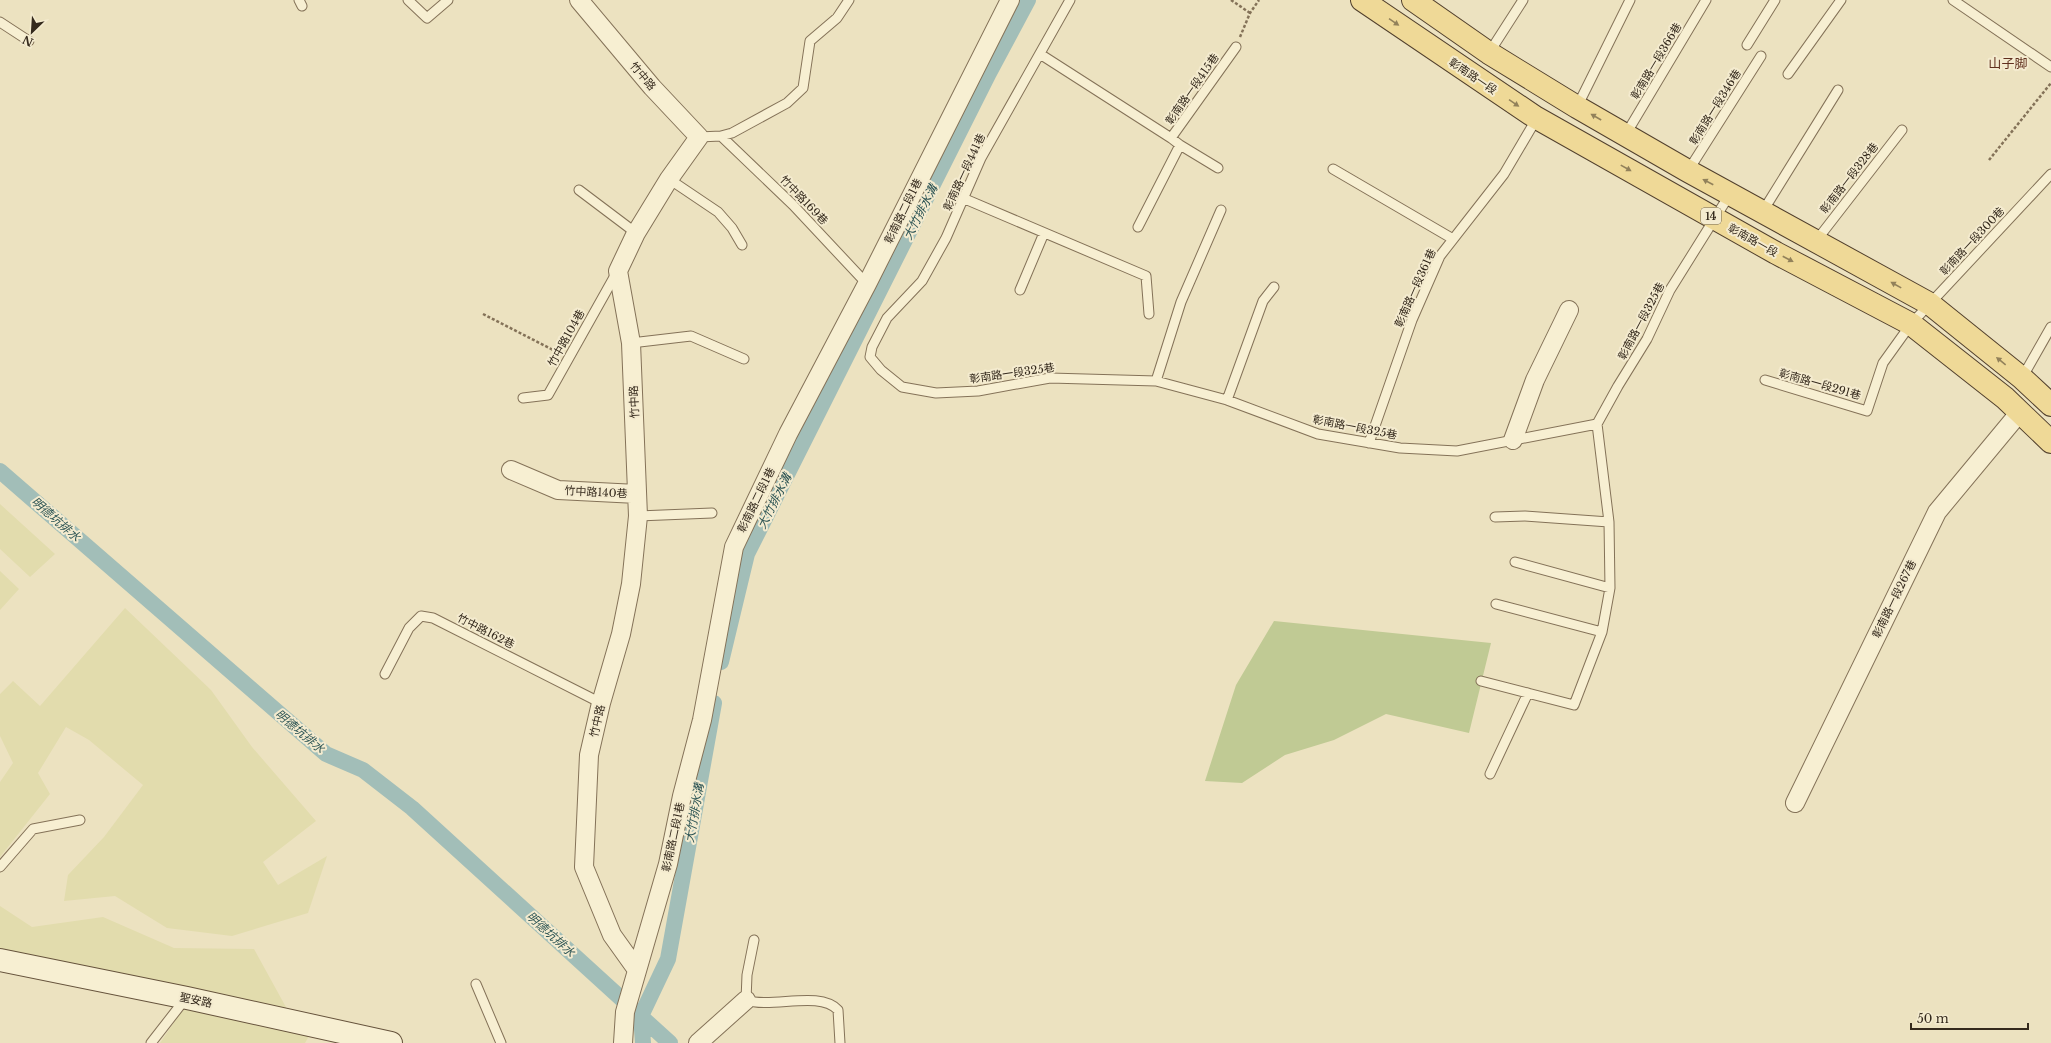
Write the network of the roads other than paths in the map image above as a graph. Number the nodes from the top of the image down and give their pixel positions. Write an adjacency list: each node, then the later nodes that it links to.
1 (408, 0): 2 (lane)
2 (448, 0)
3 (579, 0): 30 (street, 竹中路)
4 (849, 0): 29 (lane)
5 (1010, 0): 51 (street, 彰南路二段1巷)
6 (1070, 0): 20 (lane, 彰南路一段441巷)
7 (1362, 0): 26 (main road, 彰南路一段 / 14, one-way to 26)
8 (1413, 0): 19 (main road)
9 (1523, 0): 19 (lane)
10 (1630, 0): 25 (lane)
11 (1706, 0): 28 (lane, 彰南路一段366巷)
12 (1775, 0): 17 (lane)
13 (1841, 0): 23 (lane)
14 (1953, 0): 22 (lane)
15 (0, 22): 16 (lane)
16 (29, 41)
17 (1747, 45)
18 (1236, 47): 31 (lane, 彰南路一段415巷)
19 (1489, 53): 25 (main road)
20 (1040, 54): 31 (lane, 彰南路一段415巷); 40 (lane, 彰南路一段441巷)
21 (1762, 56): 35 (lane, 彰南路一段346巷)
22 (2051, 67)
23 (1788, 74)
24 (1838, 90): 42 (lane)
25 (1577, 107): 28 (main road, one-way to 25)
26 (1537, 118): 43 (main road, 彰南路一段 / 14, one-way to 43); 47 (lane, 彰南路一段361巷)
27 (1902, 130): 48 (lane, 彰南路一段328巷)
28 (1626, 134): 35 (main road)
29 (722, 136): 30 (lane); 51 (lane, 竹中路169巷)
30 (699, 137): 37 (street)
31 (1171, 138): 32 (lane)
32 (1180, 144): 33 (lane); 44 (lane)
33 (1218, 168)
34 (1332, 169): 47 (lane)
35 (1688, 171): 39 (main road, one-way to 35)
36 (2051, 174): 54 (lane, 彰南路一段300巷)
37 (670, 179): 45 (street); 49 (lane)
38 (580, 190): 45 (lane)
39 (1730, 193): 42 (main road); 43 (lane, 彰南路一段325巷)
40 (965, 199): 46 (lane); 60 (lane, 彰南路一段441巷)
41 (1222, 210): 64 (lane)
42 (1763, 211): 48 (main road)
43 (1714, 218): 57 (main road, 彰南路一段 / 14, one-way to 57); 69 (lane, 彰南路一段325巷)
44 (1138, 227)
45 (636, 233): 50 (street)
46 (1044, 233): 53 (lane); 56 (lane)
47 (1453, 239): 72 (lane, 彰南路一段361巷)
48 (1816, 241): 54 (main road, one-way to 48)
49 (742, 245)
50 (618, 271): 59 (street, 竹中路); 65 (lane, 竹中路104巷)
51 (867, 284): 93 (street, 彰南路二段1巷)
52 (1274, 287): 66 (lane)
53 (1020, 290)
54 (1930, 304): 57 (lane, 彰南路一段300巷); 62 (main road, one-way to 54)
55 (1569, 310): 71 (street)
56 (1149, 314)
57 (1911, 324): 63 (lane, 彰南路一段291巷); 68 (main road, 彰南路一段 / 14)
58 (2051, 327): 62 (lane)
59 (631, 343): 61 (lane); 74 (street, 竹中路)
60 (872, 347): 64 (lane, 彰南路一段325巷)
61 (744, 358)
62 (2022, 378): 67 (main road)
63 (1765, 380)
64 (1156, 381): 66 (lane, 彰南路一段325巷)
65 (523, 398)
66 (1227, 400): 72 (lane, 彰南路一段325巷)
67 (2051, 405)
68 (2020, 412): 70 (main road, 彰南路一段 / 14); 88 (street, 彰南路一段267巷)
69 (1597, 424): 71 (lane, 彰南路一段325巷); 78 (lane)
70 (2049, 435)
71 (1513, 440): 72 (lane, 彰南路一段325巷)
72 (1369, 443)
73 (511, 470): 74 (street, 竹中路140巷)
74 (637, 494): 76 (street, 竹中路)
75 (712, 513): 76 (lane)
76 (638, 516): 86 (street, 竹中路)
77 (1495, 517): 78 (lane)
78 (1609, 522): 80 (lane)
79 (1515, 562): 80 (lane)
80 (1610, 588): 82 (lane)
81 (1496, 604): 82 (lane)
82 (1602, 632): 85 (lane)
83 (385, 674): 86 (lane, 竹中路162巷)
84 (1481, 681): 85 (lane)
85 (1528, 693): 87 (lane)
86 (601, 703): 93 (street, 竹中路)
87 (1490, 774)
88 (1795, 803)
89 (80, 820): 90 (lane)
90 (0, 867)
91 (754, 940): 96 (lane)
92 (0, 960): 95 (street, 聖安路)
93 (638, 970): 100 (street, 彰南路二段1巷)
94 (476, 984): 99 (lane)
95 (186, 998): 97 (lane); 98 (street, 聖安路)
96 (746, 1000): 101 (street); 102 (lane)
97 (151, 1043)
98 (391, 1043)
99 (501, 1043)
100 (623, 1043)
101 (698, 1043)
102 (840, 1043)

